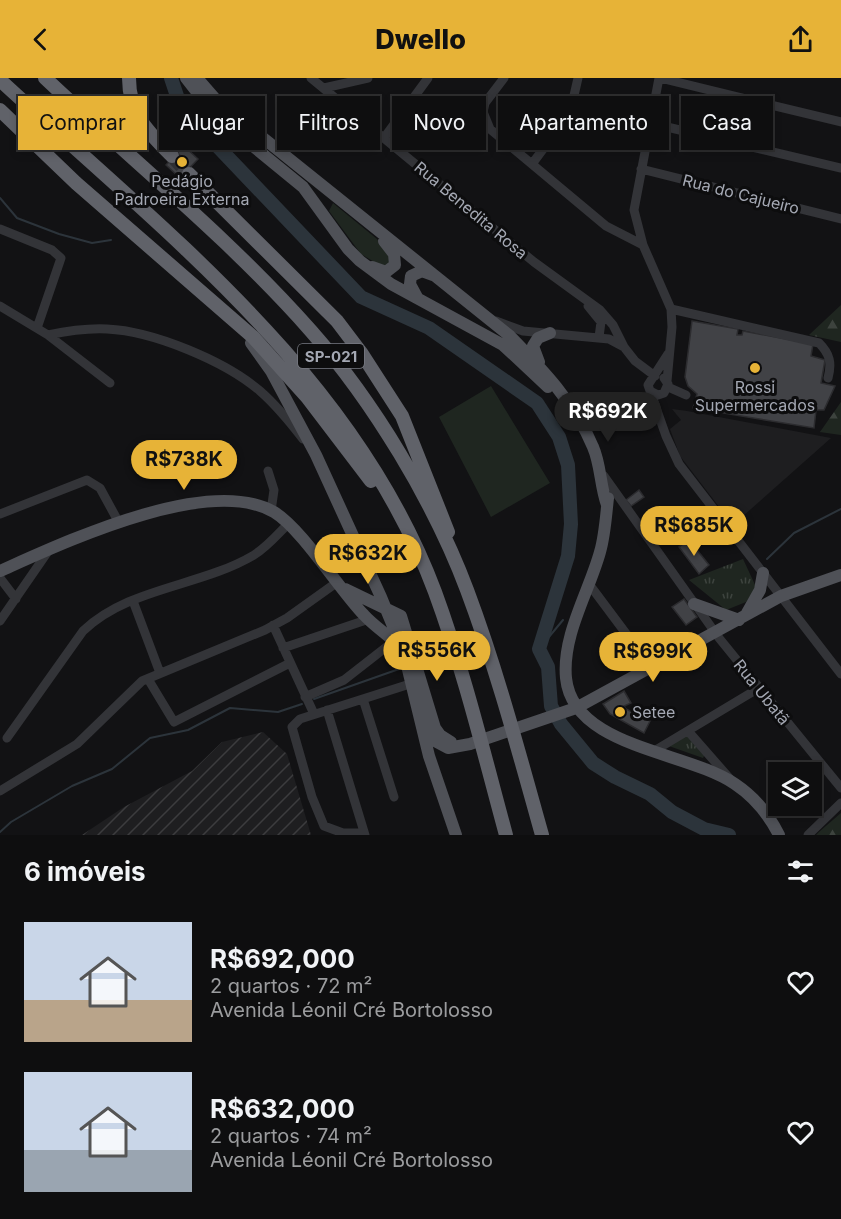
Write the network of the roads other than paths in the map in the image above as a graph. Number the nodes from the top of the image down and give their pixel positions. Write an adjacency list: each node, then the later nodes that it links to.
1 (45, 78): 72 (highway, SP-021)
2 (129, 78): 20 (highway)
3 (186, 78): 30 (main road)
4 (197, 78): 27 (main road)
5 (311, 78): 12 (street, Rua Benedita Rosa)
6 (368, 78): 12 (street)
7 (428, 78): 18 (street)
8 (504, 78): 21 (street)
9 (578, 78): 21 (street)
10 (659, 78): 13 (street); 16 (street)
11 (0, 80): 62 (highway, SP-021)
12 (324, 88): 18 (street, Rua Benedita Rosa)
13 (655, 96)
14 (0, 111): 25 (highway)
15 (0, 122): 25 (highway)
16 (841, 122)
17 (669, 127): 22 (street)
18 (384, 138): 32 (street, Rua Benedita Rosa)
19 (645, 150): 23 (street)
20 (172, 156)
21 (532, 164): 29 (street)
22 (841, 168)
23 (641, 169): 26 (street, Rua do Cajueiro); 29 (street)
24 (189, 174): 72 (highway)
25 (76, 183): 36 (highway)
26 (841, 219)
27 (374, 228): 30 (main road); 31 (main road)
28 (0, 229): 38 (street)
29 (643, 245): 35 (street)
30 (360, 261): 33 (main road)
31 (437, 276): 33 (main road); 37 (main road)
32 (577, 293): 42 (street, Rua Benedita Rosa); 43 (street, Rua Benedita Rosa)
33 (418, 297): 41 (main road); 54 (main road)
34 (0, 306): 38 (street)
35 (671, 309): 44 (street); 48 (street)
36 (224, 313): 55 (main road); 62 (highway)
37 (481, 314): 39 (street); 41 (main road)
38 (37, 328): 40 (street)
39 (549, 333): 41 (street); 42 (street); 47 (main road)
40 (48, 335): 49 (street); 55 (street)
41 (510, 336): 47 (main road)
42 (599, 337): 43 (street)
43 (624, 347): 45 (street, Rua Benedita Rosa)
44 (668, 354): 46 (street); 50 (street)
45 (635, 361): 46 (street, Rua Benedita Rosa); 51 (street, Rua Benedita Rosa)
46 (655, 376): 50 (street, Rua Benedita Rosa); 51 (street)
47 (550, 378): 54 (main road)
48 (828, 378)
49 (110, 383)
50 (667, 386): 51 (street); 52 (street, Rua Benedita Rosa); 53 (street)
51 (649, 388): 53 (street, Rua Benedita Rosa)
52 (686, 395)
53 (660, 417): 67 (street, Rua Benedita Rosa)
54 (586, 435): 57 (main road)
55 (316, 455): 77 (main road)
56 (268, 471): 60 (street)
57 (602, 471): 58 (street, Rua Ubatã); 59 (main road)
58 (622, 504): 59 (street); 76 (street, Rua Ubatã)
59 (607, 507): 71 (main road)
60 (271, 511): 63 (main road); 64 (main road)
61 (0, 514): 63 (street)
62 (400, 518): 110 (highway, SP-021)
63 (118, 521): 65 (main road)
64 (288, 524): 70 (main road); 75 (street)
65 (49, 549): 66 (main road); 74 (street)
66 (0, 571)
67 (762, 573): 73 (street, Rua Benedita Rosa); 78 (main road)
68 (841, 574): 73 (main road)
69 (0, 578): 74 (street)
70 (337, 584): 77 (main road); 80 (main road); 81 (street)
71 (590, 585): 87 (street); 95 (main road)
72 (466, 588): 111 (highway, SP-021)
73 (781, 596): 78 (main road); 89 (street, Rua Benedita Rosa)
74 (16, 599): 79 (street)
75 (133, 601): 88 (street); 100 (street)
76 (694, 604): 78 (main road); 82 (street, Rua Ubatã)
77 (386, 609): 80 (main road); 85 (main road); 101 (main road)
78 (741, 618): 82 (main road)
79 (0, 621)
80 (374, 623): 83 (main road); 84 (street)
81 (273, 625): 84 (street); 88 (street)
82 (714, 633): 87 (main road); 92 (street, Rua Ubatã)
83 (394, 641): 85 (main road); 93 (street)
84 (283, 648): 86 (street)
85 (404, 653): 91 (main road)
86 (290, 663): 90 (street); 93 (street)
87 (651, 667): 95 (main road)
88 (160, 673): 90 (street)
89 (841, 674)
90 (148, 679): 105 (street)
91 (413, 683): 94 (street); 98 (main road)
92 (759, 688): 99 (street); 104 (street, Rua Ubatã)
93 (305, 696): 97 (street)
94 (363, 699): 96 (street); 106 (street)
95 (576, 708): 101 (main road); 102 (main road)
96 (327, 710): 97 (street); 108 (street)
97 (314, 714): 108 (street)
98 (421, 722): 101 (main road); 109 (main road)
99 (688, 731): 102 (street); 103 (street)
100 (8, 738)
101 (470, 744)
102 (654, 751): 103 (main road)
103 (734, 784): 112 (main road)
104 (841, 788)
105 (0, 790)
106 (394, 797)
107 (841, 802): 113 (street)
108 (364, 834)
109 (456, 835)
110 (506, 835)
111 (542, 835)
112 (779, 835)
113 (808, 835)

